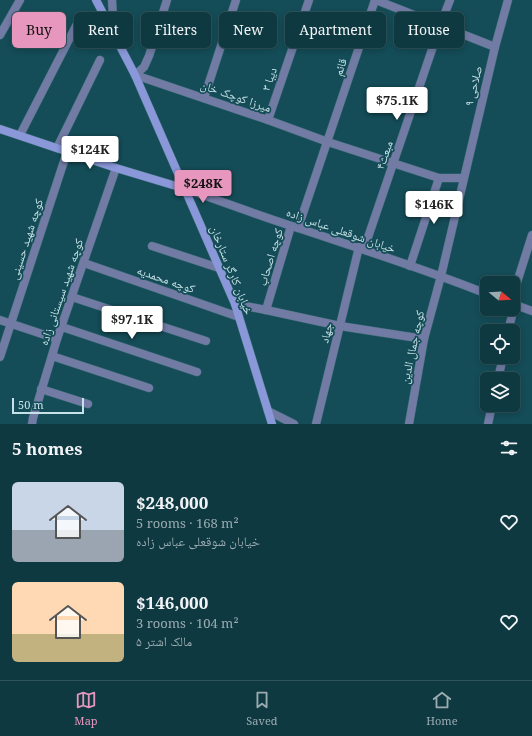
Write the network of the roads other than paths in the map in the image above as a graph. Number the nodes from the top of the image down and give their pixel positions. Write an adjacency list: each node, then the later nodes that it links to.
1 (20, 0): 15 (street)
2 (96, 0): 10 (street, خیابان کارگر ستارخان)
3 (112, 0): 11 (street)
4 (167, 0): 21 (street)
5 (236, 0): 22 (street)
6 (309, 0): 23 (street, دیبا ۳)
7 (375, 0): 12 (street); 26 (street, قائم)
8 (450, 0): 13 (street, مبعث۴)
9 (508, 0): 19 (street, صلاحی ۹)
10 (102, 12)
11 (113, 12)
12 (405, 12)
13 (445, 12)
14 (74, 30): 25 (street)
15 (0, 35)
16 (464, 36): 19 (street)
17 (120, 48): 21 (street, خیابان کارگر ستارخان)
18 (433, 48): 29 (street, مبعث۴)
19 (495, 48): 32 (street, صلاحی ۹)
20 (100, 60): 27 (street)
21 (135, 75): 22 (street, میرزا کوچک خان); 33 (street, خیابان کارگر ستارخان)
22 (204, 98): 23 (street, میرزا کوچک خان)
23 (268, 120): 26 (street, میرزا کوچک خان)
24 (0, 129): 25 (street)
25 (20, 135): 27 (street)
26 (328, 142): 29 (street, میرزا کوچک خان); 34 (street, قائم)
27 (57, 148): 28 (street)
28 (67, 152): 30 (street); 51 (street, کوچه شهید حسینی)
29 (394, 164): 31 (street, میرزا کوچک خان); 37 (street, مبعث۴)
30 (116, 168): 33 (street); 38 (street, کوچه شهید سیستانی زاده)
31 (439, 178): 32 (street, میرزا کوچک خان); 39 (street)
32 (463, 178): 41 (street, صلاحی ۹)
33 (186, 189): 34 (street, خیابان شوقعلی عباس زاده); 40 (street, خیابان کارگر ستارخان)
34 (295, 227): 37 (street, خیابان شوقعلی عباس زاده); 47 (street, کوچه اصحاب)
35 (532, 235): 42 (street)
36 (152, 246): 40 (street)
37 (361, 248): 39 (street, خیابان شوقعلی عباس زاده); 52 (street, جهاد)
38 (84, 263): 44 (street, کوچه شهید سیستانی زاده); 49 (street, کوچه محمدیه)
39 (410, 266): 41 (street, خیابان شوقعلی عباس زاده)
40 (219, 268): 45 (street, خیابان کارگر ستارخان)
41 (441, 276): 43 (street, خیابان شوقعلی عباس زاده); 54 (street, کوچه جمال الدین)
42 (519, 276)
43 (480, 291)
44 (72, 296): 53 (street, کوچه شهید سیستانی زاده); 56 (street)
45 (235, 304): 47 (street); 49 (street, خیابان کارگر ستارخان)
46 (520, 306): 48 (street)
47 (266, 310): 52 (street)
48 (532, 311)
49 (239, 318): 63 (street, خیابان کارگر ستارخان)
50 (0, 320): 51 (street)
51 (11, 324): 55 (street); 57 (street, کوچه شهید حسینی)
52 (340, 326): 54 (street); 68 (street, جهاد)
53 (62, 327): 55 (street, کوچه شهید سیستانی زاده); 59 (street)
54 (424, 339): 69 (street, کوچه جمال الدین)
55 (57, 340): 58 (street, کوچه شهید سیستانی زاده)
56 (206, 341)
57 (0, 356)
58 (52, 356): 60 (street); 61 (street, کوچه شهید سیستانی زاده)
59 (197, 372)
60 (149, 388)
61 (41, 389): 62 (street); 65 (street, کوچه شهید سیستانی زاده)
62 (88, 404)
63 (268, 411): 66 (street, خیابان کارگر ستارخان); 67 (street)
64 (491, 412): 70 (street)
65 (32, 424)
66 (272, 424)
67 (294, 424)
68 (316, 424)
69 (409, 424)
70 (488, 424)

